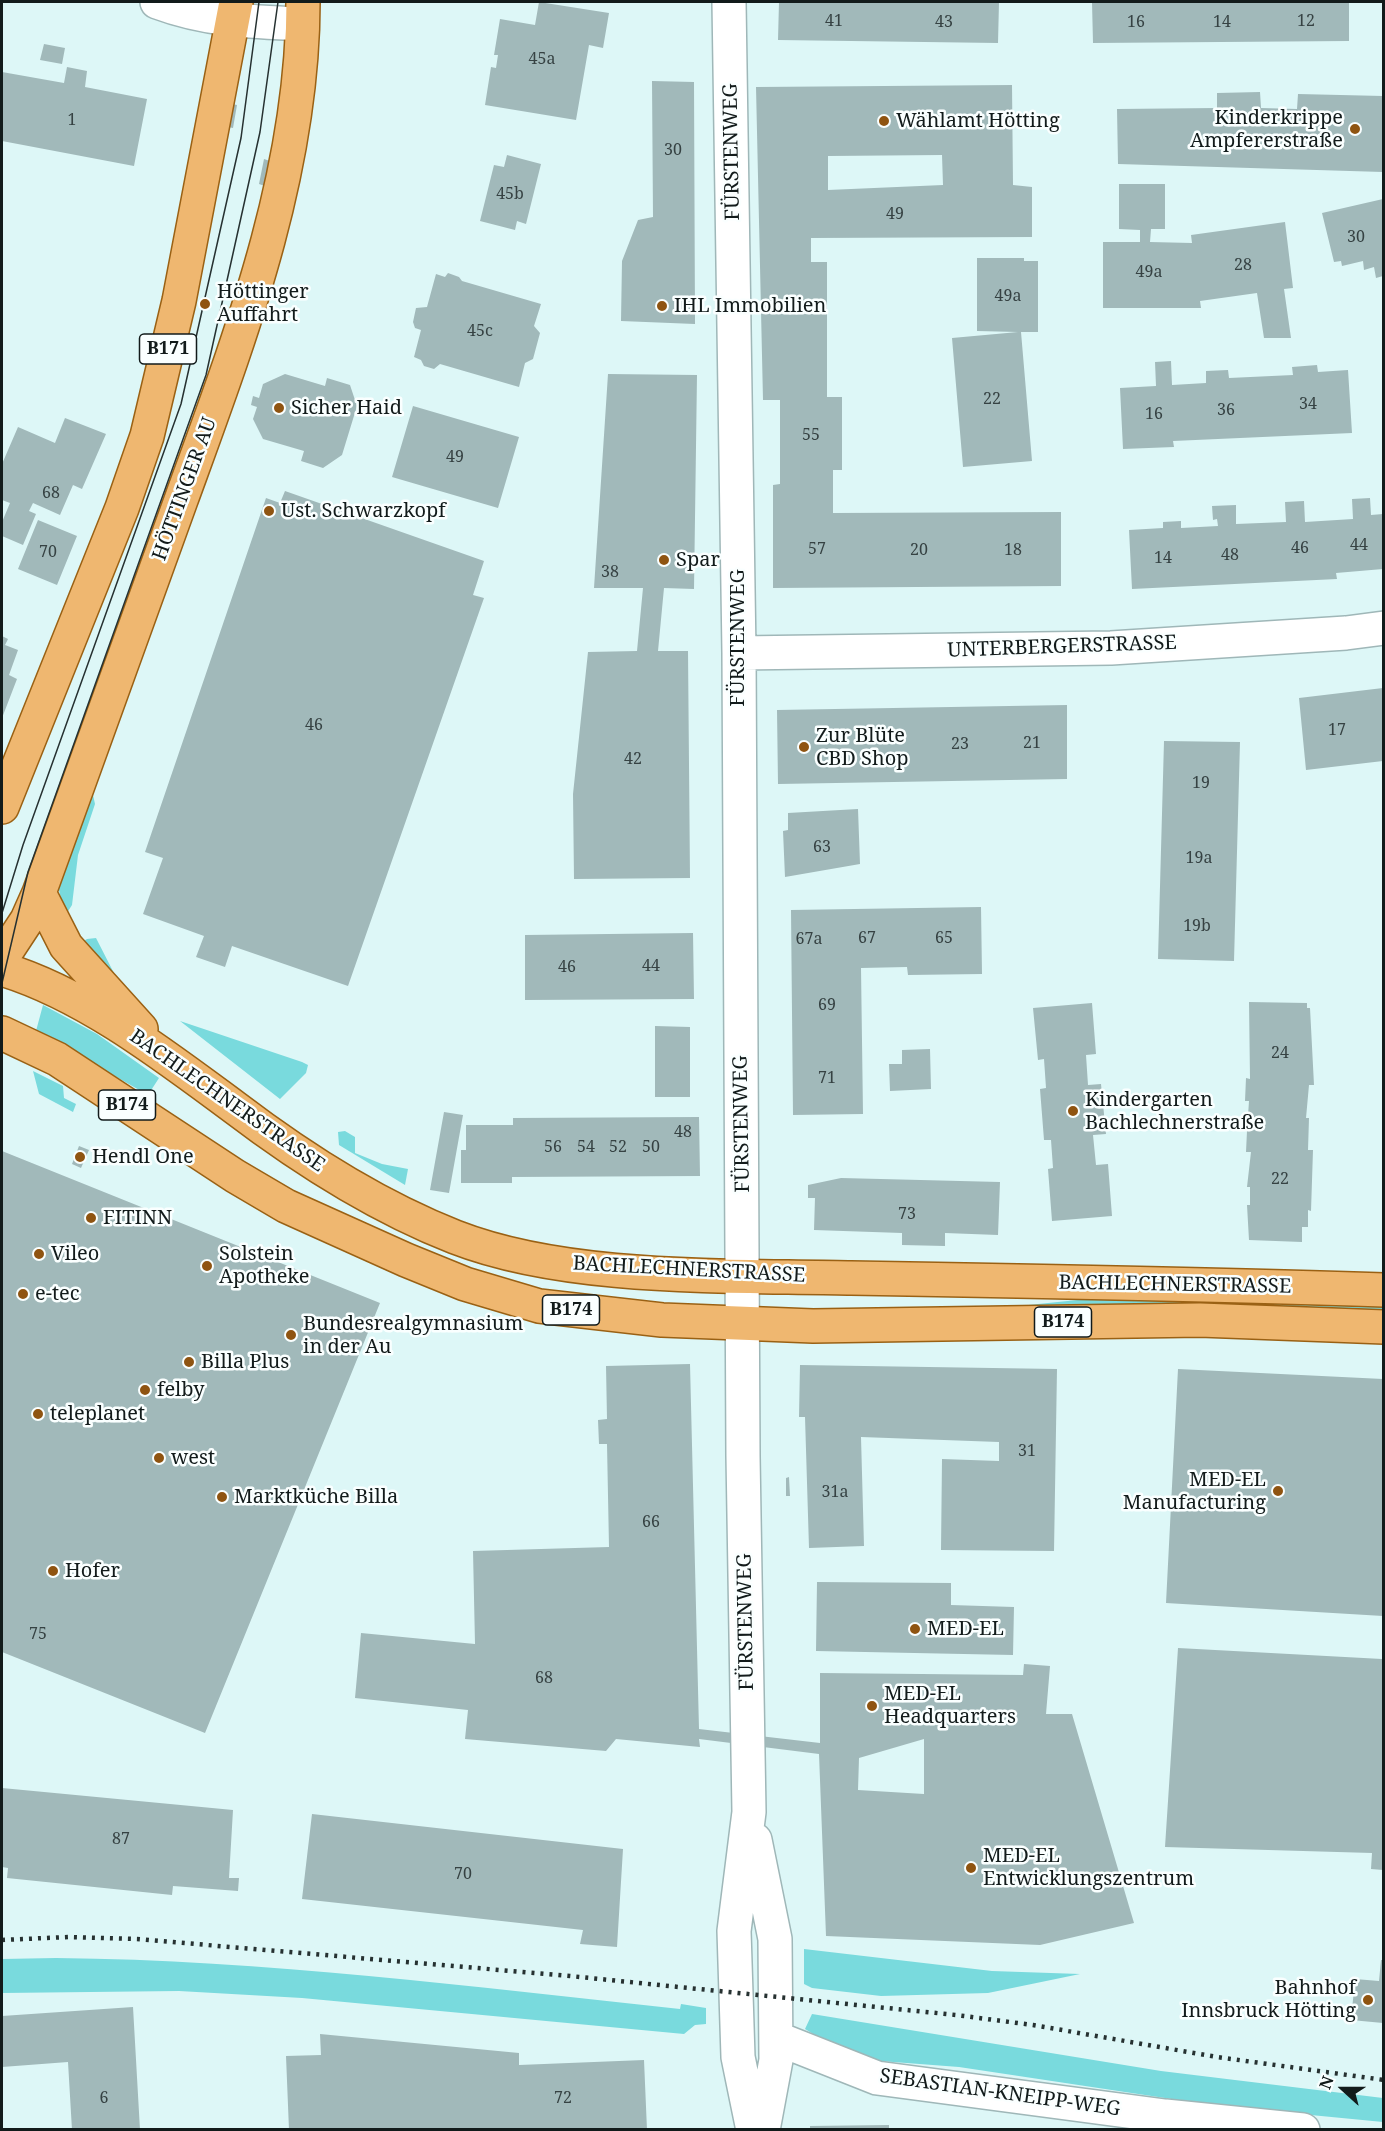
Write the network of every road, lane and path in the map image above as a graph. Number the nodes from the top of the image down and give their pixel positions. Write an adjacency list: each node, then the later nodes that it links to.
1 (157, 2): 3 (street)
2 (729, 2): 6 (street, FÜRSTENWEG)
3 (234, 11): 4 (street); 7 (main road, B171)
4 (303, 13): 8 (main road, HÖTTINGER AU)
5 (1383, 628): 6 (street, UNTERBERGERSTRASSE)
6 (739, 653): 13 (street, FÜRSTENWEG)
7 (2, 807)
8 (39, 893): 9 (main road, HÖTTINGER AU); 12 (main road)
9 (2, 958)
10 (2, 969): 12 (main road, BACHLECHNERSTRASSE / B174)
11 (6, 1039): 15 (main road, BACHLECHNERSTRASSE / B174)
12 (160, 1051): 13 (main road, BACHLECHNERSTRASSE / B174)
13 (744, 1275): 14 (main road, BACHLECHNERSTRASSE / B174); 15 (street, FÜRSTENWEG)
14 (1383, 1290)
15 (743, 1323): 16 (main road, BACHLECHNERSTRASSE / B174); 17 (street, FÜRSTENWEG)
16 (1383, 1327)
17 (749, 1812): 18 (street, FÜRSTENWEG); 19 (street, FÜRSTENWEG)
18 (776, 2038): 20 (street, FÜRSTENWEG); 21 (street, SEBASTIAN-KNEIPP-WEG)
19 (753, 2130)
20 (763, 2130)
21 (1303, 2130)

